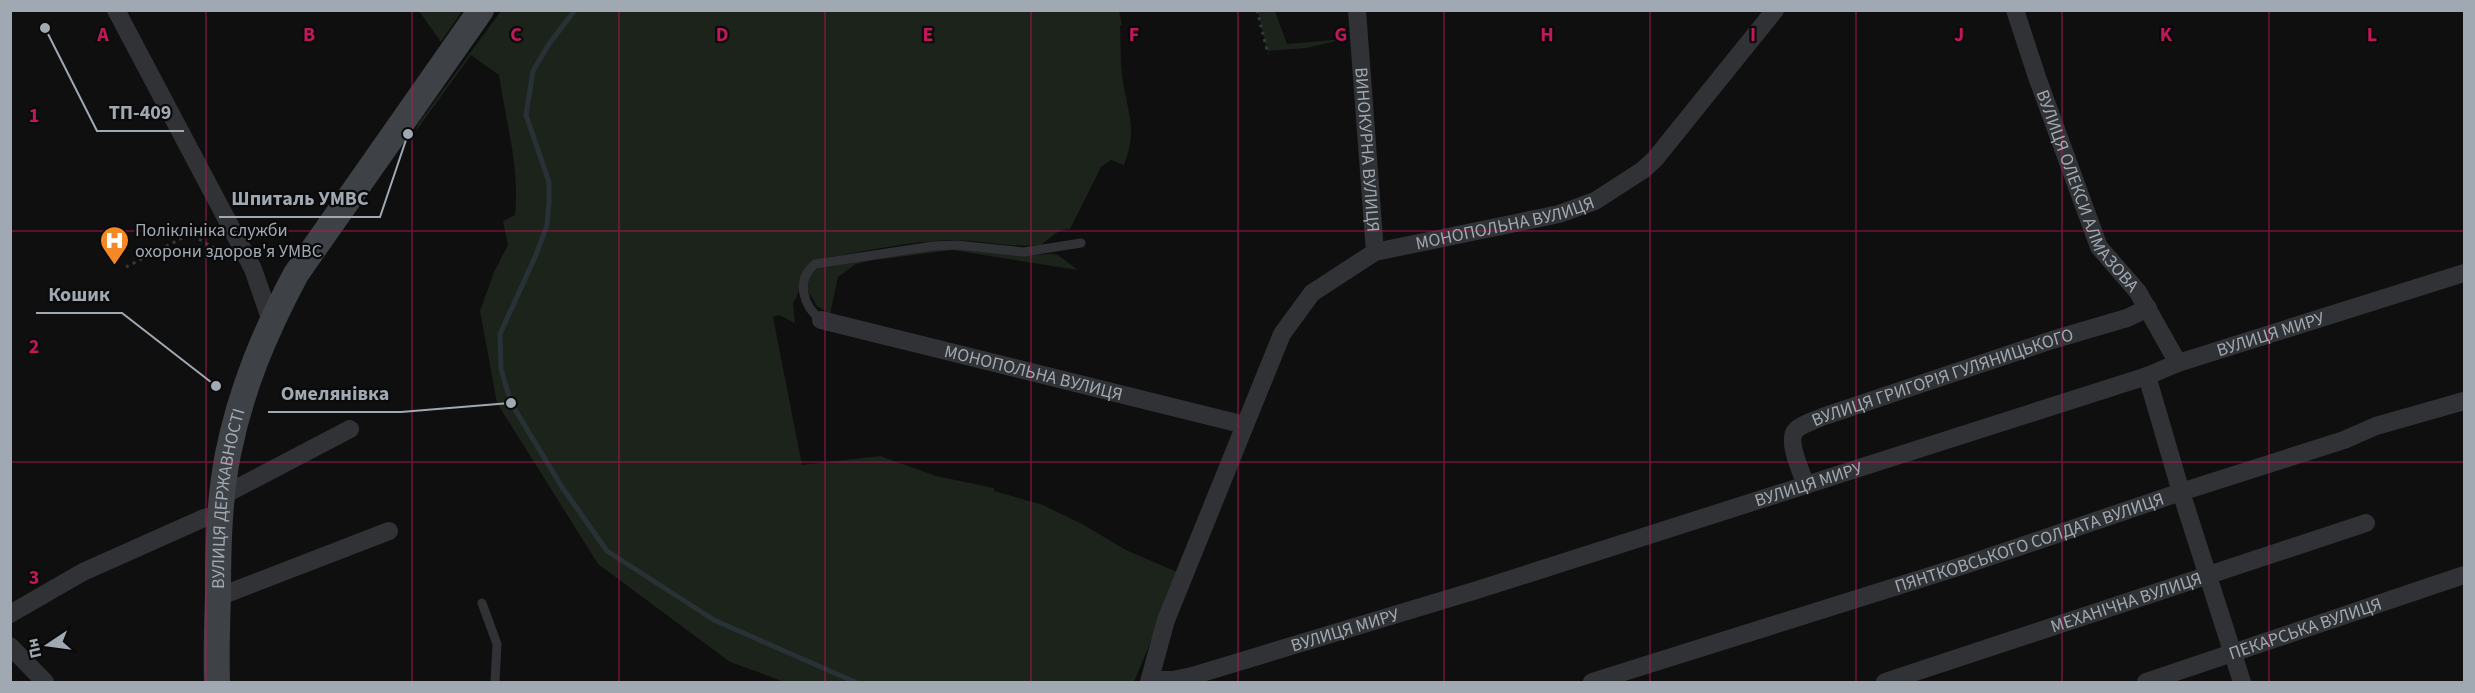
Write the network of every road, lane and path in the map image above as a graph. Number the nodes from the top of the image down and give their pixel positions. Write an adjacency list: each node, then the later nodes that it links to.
1 (116, 10): 11 (street)
2 (481, 10): 15 (street, ВУЛИЦЯ ДЕРЖАВНОСТІ)
3 (1257, 10): 7 (path)
4 (1357, 10): 9 (street, ВИНОКУРНА ВУЛИЦЯ)
5 (1775, 10): 9 (street, МОНОПОЛЬНА ВУЛИЦЯ)
6 (2015, 10): 13 (street, ВУЛИЦЯ ОЛЕКСИ АЛМАЗОВА)
7 (1268, 54)
8 (1081, 243): 14 (lane)
9 (1375, 252): 19 (street, МОНОПОЛЬНА ВУЛИЦЯ)
10 (126, 267): 11 (path)
11 (253, 269): 15 (street)
12 (2464, 273): 16 (street, ВУЛИЦЯ МИРУ)
13 (2148, 308): 16 (street, ВУЛИЦЯ ОЛЕКСИ АЛМАЗОВА); 21 (street, ВУЛИЦЯ ГРИГОРІЯ ГУЛЯНИЦЬКОГО)
14 (821, 320): 19 (street, МОНОПОЛЬНА ВУЛИЦЯ)
15 (271, 321): 23 (street, ВУЛИЦЯ ДЕРЖАВНОСТІ)
16 (2178, 363): 17 (street, ВУЛИЦЯ МИРУ)
17 (2147, 376): 21 (street, ВУЛИЦЯ МИРУ); 22 (street)
18 (2464, 401): 22 (street, ПЯНТКОВСЬКОГО СОЛДАТА ВУЛИЦЯ)
19 (1245, 425): 33 (street, МОНОПОЛЬНА ВУЛИЦЯ)
20 (350, 429): 23 (street)
21 (1806, 485): 33 (street, ВУЛИЦЯ МИРУ)
22 (2181, 492): 26 (street); 37 (street, ПЯНТКОВСЬКОГО СОЛДАТА ВУЛИЦЯ)
23 (221, 505): 28 (street, ВУЛИЦЯ ДЕРЖАВНОСТІ); 30 (street)
24 (2366, 523): 26 (street, МЕХАНІЧНА ВУЛИЦЯ)
25 (389, 531): 28 (street)
26 (2207, 575): 32 (street); 38 (street, МЕХАНІЧНА ВУЛИЦЯ)
27 (2464, 575): 32 (street, ПЕКАРСЬКА ВУЛИЦЯ)
28 (218, 597): 35 (street, ВУЛИЦЯ ДЕРЖАВНОСТІ)
29 (482, 603): 36 (lane)
30 (10, 614)
31 (10, 646): 34 (street)
32 (2233, 654): 39 (street, ПЕКАРСЬКА ВУЛИЦЯ); 40 (street)
33 (1149, 681)
34 (45, 682)
35 (217, 682)
36 (495, 682)
37 (1592, 682)
38 (1885, 682)
39 (2146, 682)
40 (2242, 682)

